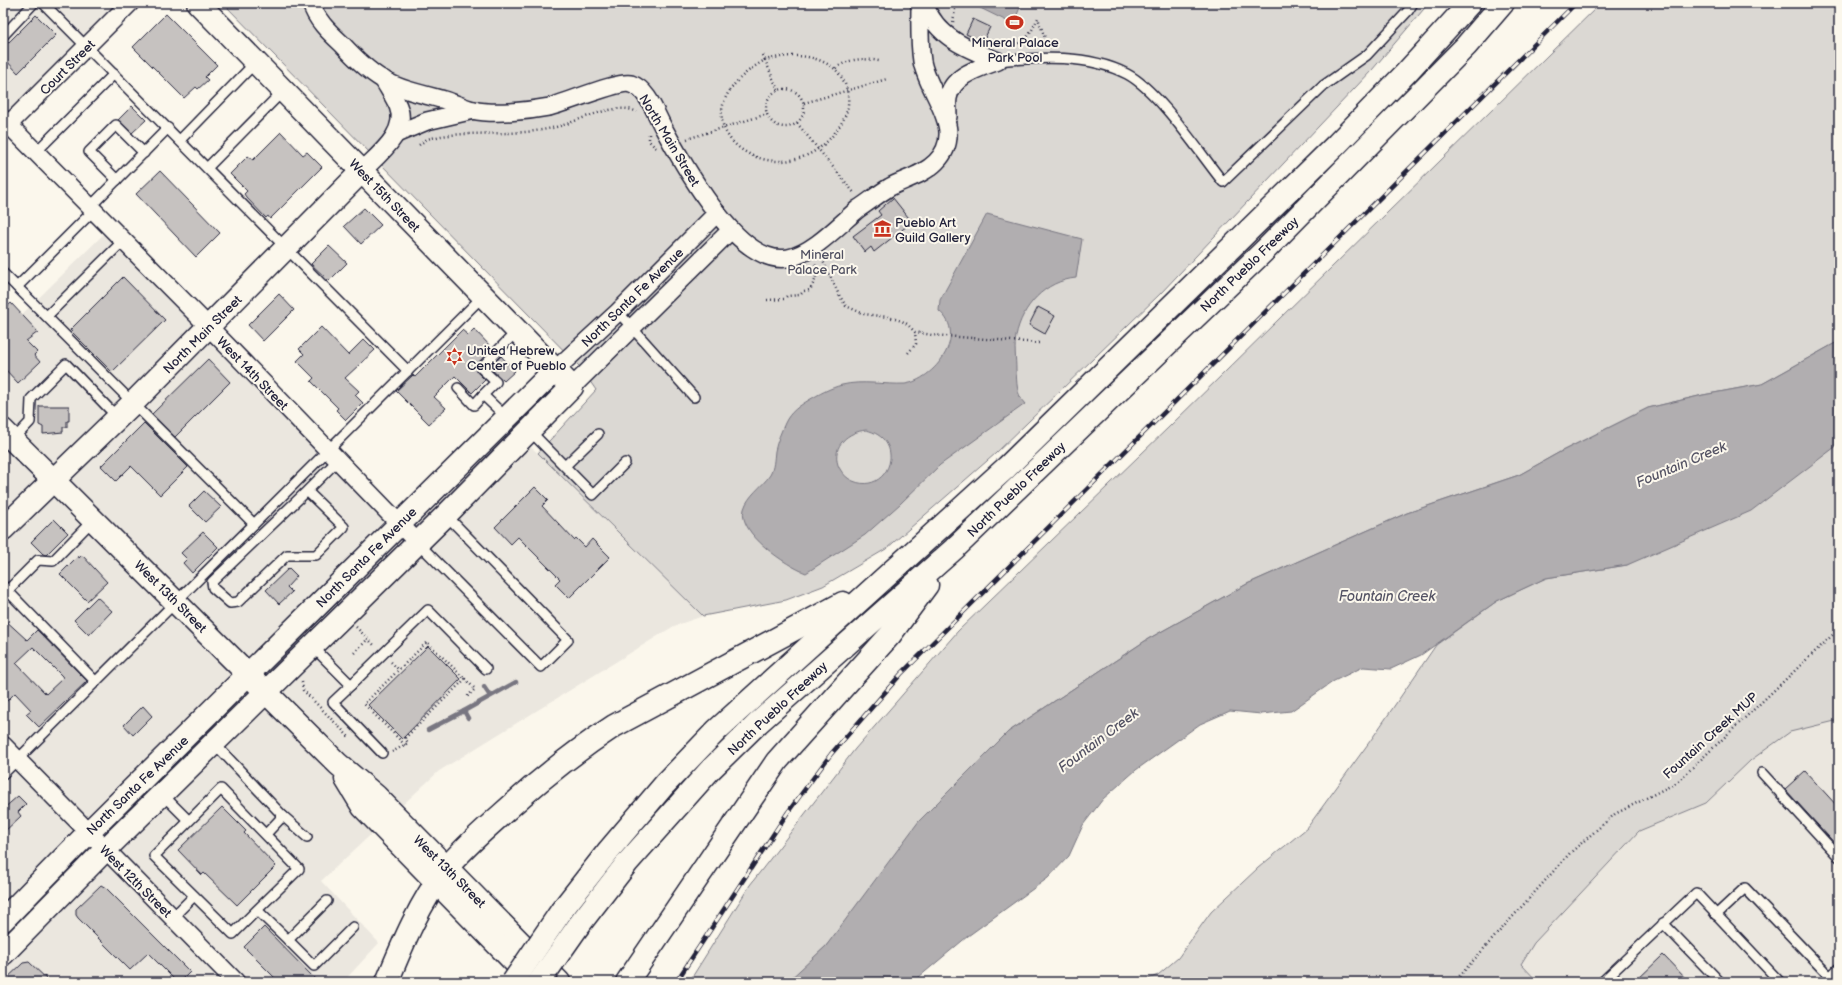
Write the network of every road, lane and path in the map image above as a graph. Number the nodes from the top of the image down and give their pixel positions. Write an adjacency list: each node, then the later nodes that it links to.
1 (34, 3): 14 (lane)
2 (43, 3): 16 (lane)
3 (130, 3): 16 (street, Court Street)
4 (198, 3): 22 (main road, West 15th Street)
5 (310, 3): 25 (street, North Main Street)
6 (920, 3): 35 (street)
7 (924, 3): 17 (street)
8 (956, 3): 13 (path)
9 (1413, 3): 19 (lane)
10 (1503, 3): 15 (main road, North Pueblo Freeway)
11 (1514, 3): 15 (main road)
12 (1468, 5): 94 (main road, North Pueblo Freeway)
13 (951, 27)
14 (3, 36)
15 (1466, 46): 93 (main road, North Pueblo Freeway)
16 (87, 47): 24 (lane); 36 (street, Court Street)
17 (997, 53): 19 (lane); 19 (path); 35 (street)
18 (763, 54): 20 (path)
19 (1053, 59)
20 (766, 60): 23 (path); 27 (path); 37 (path)
21 (879, 60): 23 (path)
22 (255, 63): 29 (main road, West 15th Street); 41 (lane)
23 (835, 69): 28 (path)
24 (114, 74): 38 (lane); 45 (lane)
25 (382, 79): 31 (street, North Main Street); 40 (street, North Main Street)
26 (886, 79): 28 (path)
27 (778, 90): 30 (path); 32 (path)
28 (847, 90): 30 (path); 44 (path)
29 (283, 91): 47 (lane); 48 (main road, West 15th Street)
30 (804, 103): 34 (path)
31 (474, 110): 40 (street, North Main Street); 42 (street, North Main Street)
32 (767, 114): 34 (path); 37 (path)
33 (642, 116): 43 (path)
34 (797, 123): 44 (path)
35 (948, 123): 50 (street)
36 (5, 124): 45 (street, West 14th Street)
37 (724, 127): 42 (path); 44 (path)
38 (168, 128): 41 (lane); 46 (lane)
39 (649, 132): 42 (path)
40 (396, 134): 48 (street, North Main Street)
41 (180, 140): 47 (lane)
42 (672, 144): 52 (street, North Main Street)
43 (420, 145)
44 (818, 149): 50 (path)
45 (36, 152): 51 (street, West 14th Street)
46 (144, 153): 49 (lane); 49 (lane)
47 (207, 168): 55 (lane)
48 (362, 171): 55 (main road, North Main Street); 60 (main road, West 15th Street)
49 (117, 180): 51 (lane)
50 (864, 205): 53 (street)
51 (92, 209): 54 (street, West 14th Street); 59 (lane)
52 (717, 213): 53 (street); 62 (street, North Santa Fe Avenue)
53 (731, 230): 65 (street, North Santa Fe Avenue)
54 (123, 241): 63 (lane); 64 (street, West 14th Street)
55 (287, 247): 64 (main road, North Main Street); 71 (lane)
56 (821, 256): 67 (path)
57 (816, 260): 61 (path)
58 (3, 273): 59 (lane)
59 (17, 287): 63 (lane)
60 (483, 296): 66 (main road, West 15th Street); 71 (lane)
61 (767, 300)
62 (618, 312): 65 (lane); 70 (street, North Santa Fe Avenue)
63 (47, 316): 76 (lane)
64 (209, 327): 76 (main road, North Main Street); 82 (street, West 14th Street)
65 (632, 328): 72 (street, North Santa Fe Avenue); 75 (lane)
66 (517, 331): 70 (main road, West 15th Street); 74 (lane)
67 (915, 332): 68 (path); 69 (path)
68 (1040, 343)
69 (908, 353)
70 (555, 370): 72 (main road, West 15th Street); 78 (main road, North Santa Fe Avenue)
71 (408, 371): 82 (lane)
72 (572, 387): 79 (main road, North Santa Fe Avenue)
73 (458, 388): 74 (lane)
74 (484, 395): 78 (lane)
75 (694, 397)
76 (133, 403): 77 (main road, North Main Street); 89 (lane)
77 (118, 418): 81 (lane); 85 (main road, North Main Street)
78 (507, 418): 90 (main road, North Santa Fe Avenue)
79 (530, 430): 84 (lane); 87 (main road, North Santa Fe Avenue)
80 (598, 434): 84 (lane)
81 (8, 435): 85 (main road, West 13th Street)
82 (333, 455): 86 (lane); 89 (lane); 90 (street, West 14th Street)
83 (625, 463): 84 (lane)
84 (565, 466)
85 (52, 480): 88 (main road, West 13th Street); 91 (main road, North Main Street)
86 (308, 491): 86 (lane)
87 (446, 515): 92 (main road, North Santa Fe Avenue); 92 (lane)
88 (93, 520): 95 (lane); 96 (main road, West 13th Street)
89 (254, 524): 96 (lane)
90 (399, 524): 92 (street, West 14th Street); 106 (main road, North Santa Fe Avenue)
91 (3, 529)
92 (418, 543): 102 (main road, North Santa Fe Avenue)
93 (954, 549): 146 (main road, North Pueblo Freeway, bridge); 148 (main road)
94 (878, 583): 129 (main road); 144 (main road, North Pueblo Freeway, bridge)
95 (5, 588): 109 (lane)
96 (176, 601): 106 (main road, West 13th Street); 109 (lane)
97 (361, 621): 98 (path)
98 (355, 626): 100 (path); 101 (path)
99 (1839, 629): 149 (path, Fountain Creek MUP)
100 (350, 632)
101 (368, 639): 103 (path); 104 (path)
102 (313, 647): 110 (lane); 111 (main road, North Santa Fe Avenue)
103 (354, 652)
104 (383, 654): 105 (lane); 110 (lane)
105 (486, 668)
106 (249, 675): 111 (main road, West 13th Street); 124 (main road, North Santa Fe Avenue)
107 (465, 679): 112 (path); 116 (path); 116 (path)
108 (302, 680): 113 (path)
109 (96, 682): 118 (lane)
110 (351, 685): 117 (lane)
111 (266, 692): 114 (main road, North Santa Fe Avenue); 129 (main road, West 13th Street)
112 (466, 698)
113 (350, 738)
114 (214, 744): 121 (main road, North Santa Fe Avenue); 122 (lane)
115 (3, 745): 118 (street, West 12th Street)
116 (405, 745): 117 (path)
117 (382, 753)
118 (17, 760): 120 (lane); 124 (street, West 12th Street)
119 (1762, 773): 128 (lane)
120 (3, 774)
121 (162, 794): 123 (lane); 127 (main road, North Santa Fe Avenue)
122 (283, 816): 125 (lane); 126 (lane)
123 (188, 820): 125 (lane); 130 (lane)
124 (88, 833): 127 (street, West 12th Street); 135 (main road, North Santa Fe Avenue)
125 (266, 834): 132 (lane)
126 (307, 837)
127 (105, 850): 134 (street, West 12th Street); 139 (main road, North Santa Fe Avenue)
128 (1839, 857)
129 (441, 875): 143 (main road); 145 (main road, West 13th Street); 147 (main road, West 13th Street)
130 (194, 896): 132 (lane); 134 (lane)
131 (327, 901): 138 (lane)
132 (257, 910): 138 (lane)
133 (1716, 915): 136 (lane); 141 (lane); 152 (lane)
134 (172, 918): 142 (street, West 12th Street)
135 (3, 920)
136 (1663, 923): 150 (lane); 151 (lane)
137 (353, 927): 138 (lane)
138 (288, 940)
139 (3, 954)
140 (1839, 968): 141 (lane)
141 (1833, 979)
142 (236, 982)
143 (387, 982)
144 (513, 982)
145 (535, 982)
146 (539, 982)
147 (559, 982)
148 (626, 982)
149 (1454, 982)
150 (1602, 982)
151 (1720, 982)
152 (1780, 982)

